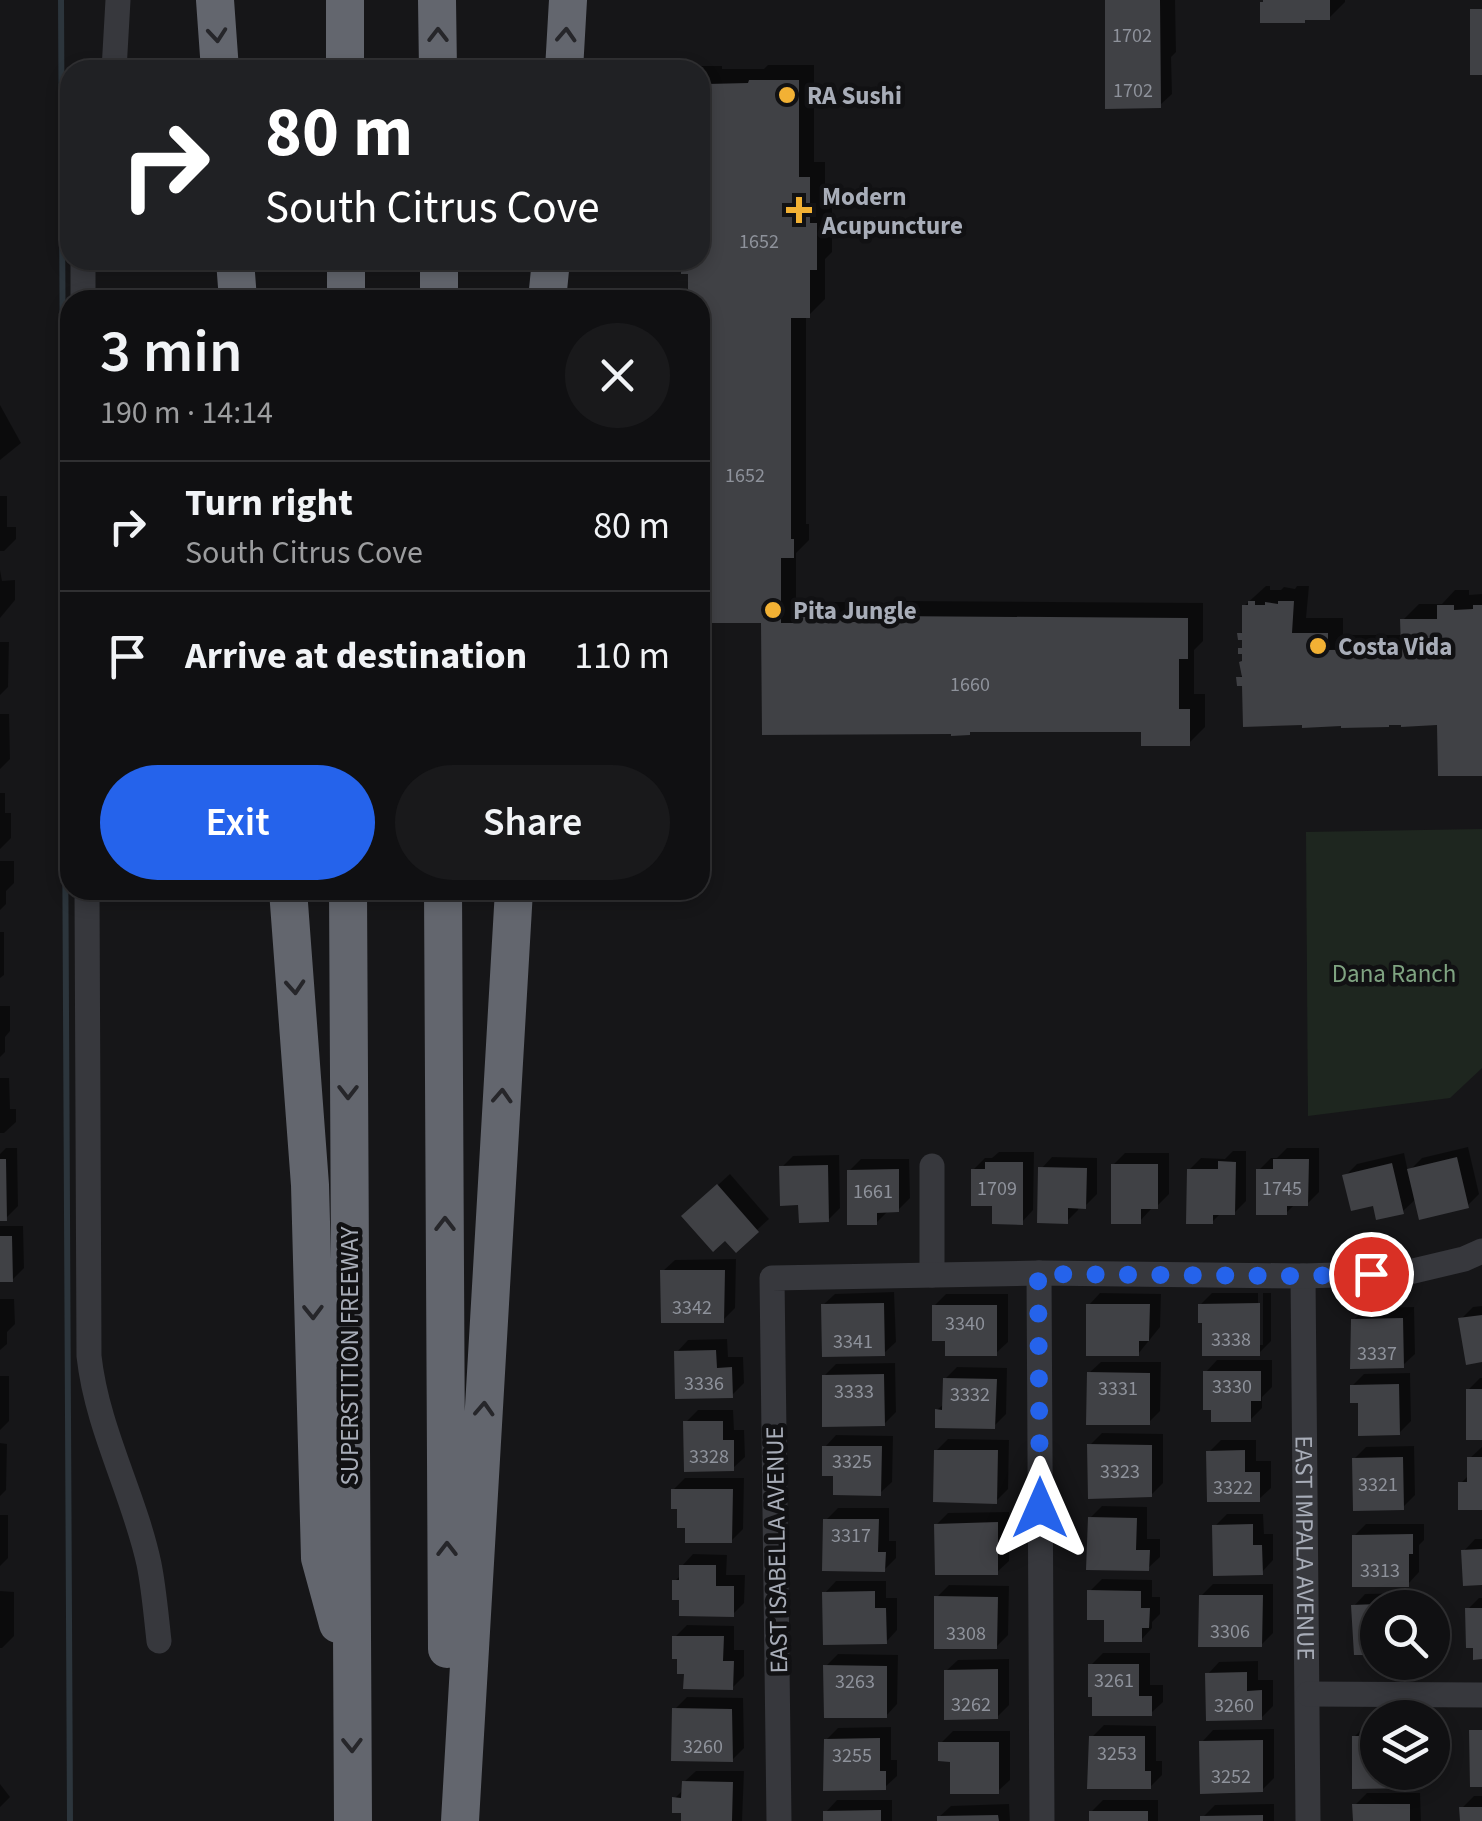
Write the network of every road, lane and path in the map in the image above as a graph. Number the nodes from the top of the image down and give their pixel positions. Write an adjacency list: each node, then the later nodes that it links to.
1 (118, 0): 6 (street)
2 (215, 0): 7 (highway, one-way to 7)
3 (345, 0): 8 (highway)
4 (438, 0): 9 (highway, one-way to 4)
5 (568, 0): 10 (highway, one-way to 5)
6 (115, 60)
7 (219, 60)
8 (345, 60)
9 (438, 60)
10 (565, 60)
11 (87, 900): 21 (street)
12 (289, 900): 22 (highway, one-way to 22)
13 (348, 900): 22 (highway, SUPERSTITION FREEWAY, one-way to 22)
14 (443, 900): 26 (highway, one-way to 14)
15 (513, 900): 27 (highway, one-way to 15)
16 (932, 1166): 19 (street)
17 (1482, 1250): 20 (street)
18 (1038, 1274): 19 (street); 20 (street); 29 (street)
19 (932, 1276): 28 (street, EAST ISABELLA AVENUE)
20 (1302, 1276): 23 (street, EAST IMPALA AVENUE)
21 (159, 1641)
22 (350, 1670): 25 (highway, SUPERSTITION FREEWAY, one-way to 25)
23 (1308, 1694): 24 (street); 30 (street, EAST IMPALA AVENUE)
24 (1482, 1695)
25 (353, 1821)
26 (448, 1821)
27 (460, 1821)
28 (779, 1821)
29 (1042, 1821)
30 (1308, 1821)

